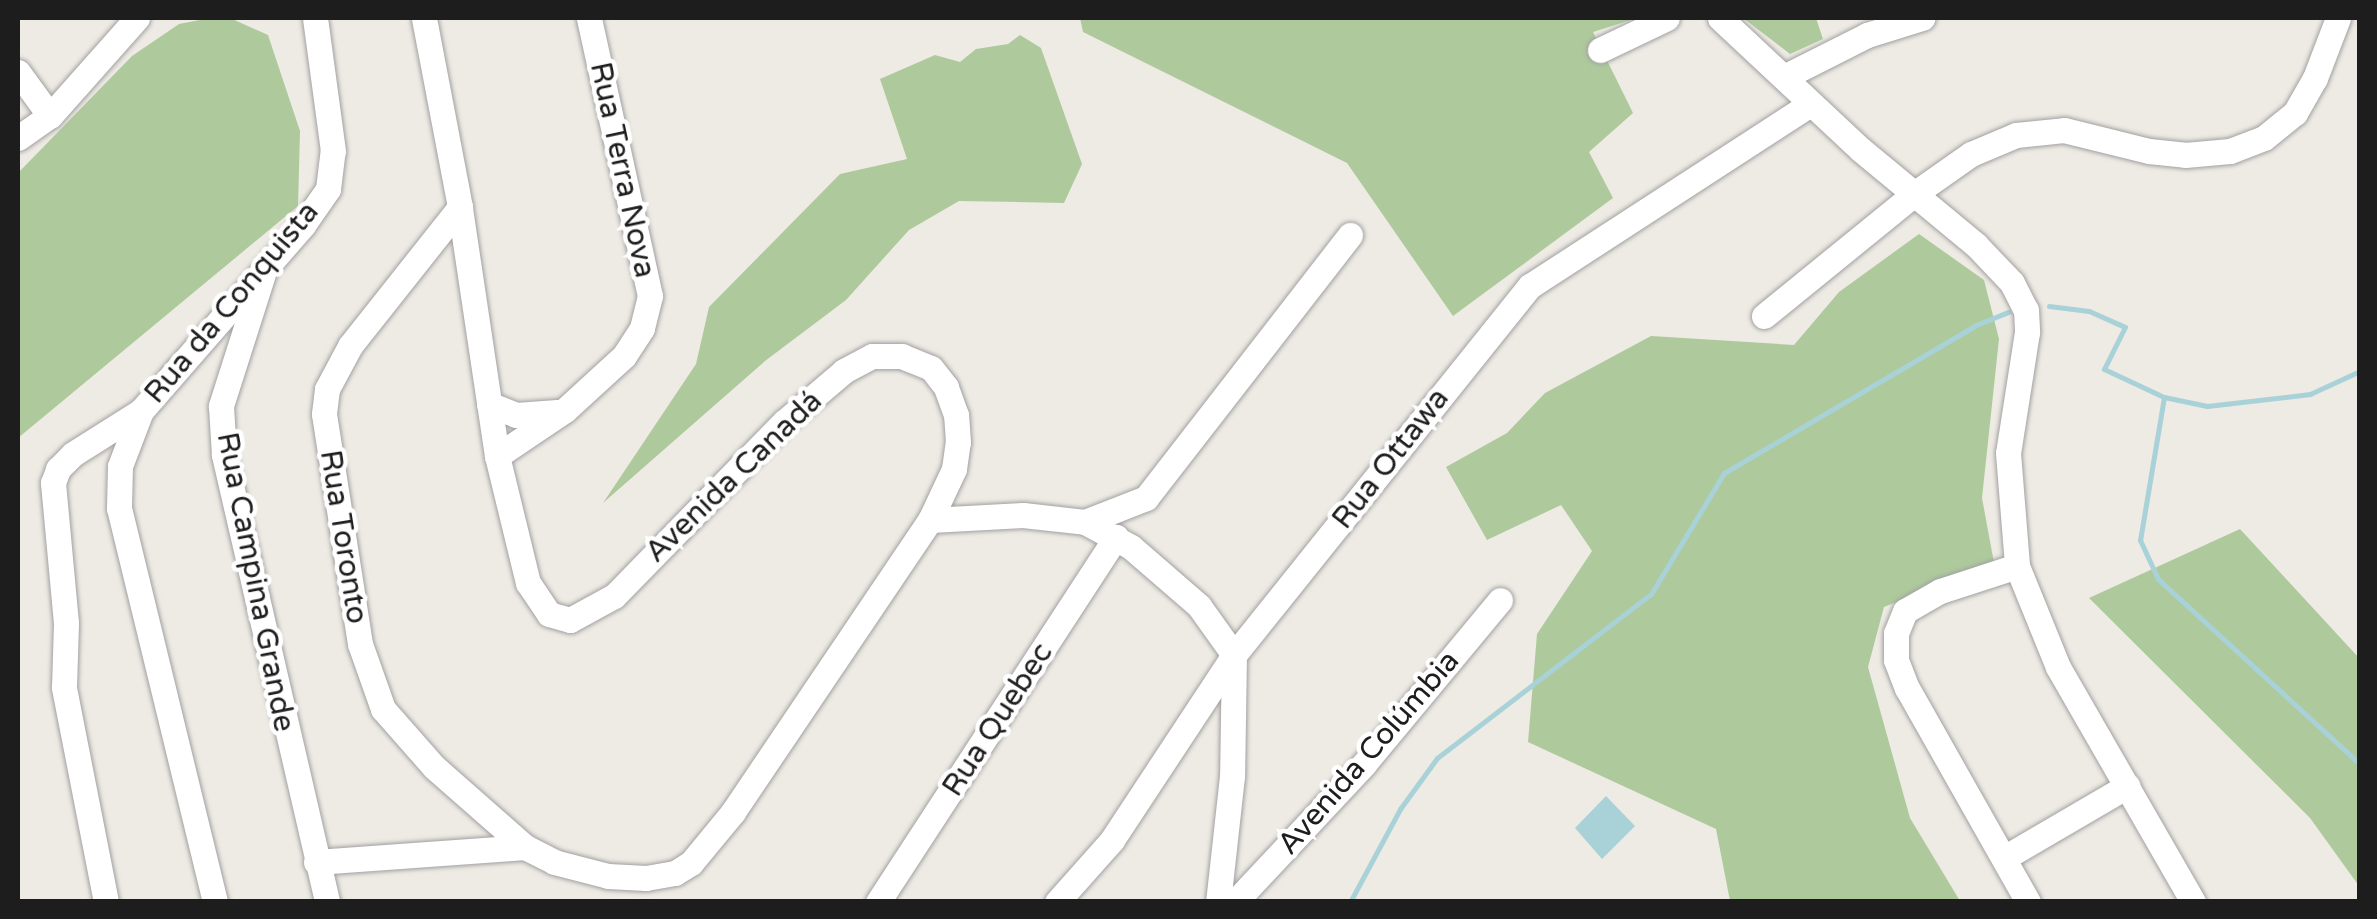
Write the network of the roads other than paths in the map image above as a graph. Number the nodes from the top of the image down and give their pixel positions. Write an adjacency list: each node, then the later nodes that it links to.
1 (137, 18): 13 (street)
2 (316, 18): 18 (street, Rua da Conquista)
3 (424, 18): 16 (street, Avenida Canadá)
4 (589, 18): 22 (street, Rua Terra Nova)
5 (1667, 18): 9 (street)
6 (1720, 18): 11 (street)
7 (1922, 18): 11 (street)
8 (2338, 18): 15 (street)
9 (1600, 50)
10 (18, 72): 13 (street)
11 (1784, 77): 12 (street)
12 (1810, 104): 15 (street); 30 (street, Rua Ottawa)
13 (50, 116): 14 (street)
14 (18, 138)
15 (1914, 194): 19 (street); 28 (street)
16 (460, 207): 20 (street, Avenida Canadá); 32 (street, Rua Toronto)
17 (1350, 236): 24 (street, Rua Quebec)
18 (266, 264): 21 (street, Rua da Conquista); 34 (street, Rua Campina Grande)
19 (1764, 316)
20 (489, 404): 22 (street); 23 (street, Avenida Canadá)
21 (141, 410): 35 (street, Rua da Conquista); 36 (street)
22 (565, 410): 23 (street, Rua Terra Nova)
23 (498, 456): 25 (street, Avenida Canadá)
24 (1146, 498): 26 (street); 27 (street, Rua Quebec)
25 (930, 520): 26 (street); 32 (street, Avenida Canadá)
26 (1085, 522): 27 (street)
27 (1123, 542): 30 (street); 38 (street, Rua Quebec)
28 (2017, 566): 31 (street); 33 (street)
29 (1500, 600): 41 (street, Avenida Colúmbia)
30 (1234, 655): 39 (street, Rua Ottawa); 40 (street)
31 (2127, 786): 33 (street); 43 (street)
32 (525, 847): 34 (street, Avenida Canadá)
33 (2004, 858): 42 (street)
34 (316, 862): 37 (street, Rua Campina Grande)
35 (106, 902)
36 (215, 902)
37 (327, 902)
38 (878, 902)
39 (1058, 902)
40 (1218, 902)
41 (1235, 902)
42 (2028, 902)
43 (2193, 902)

